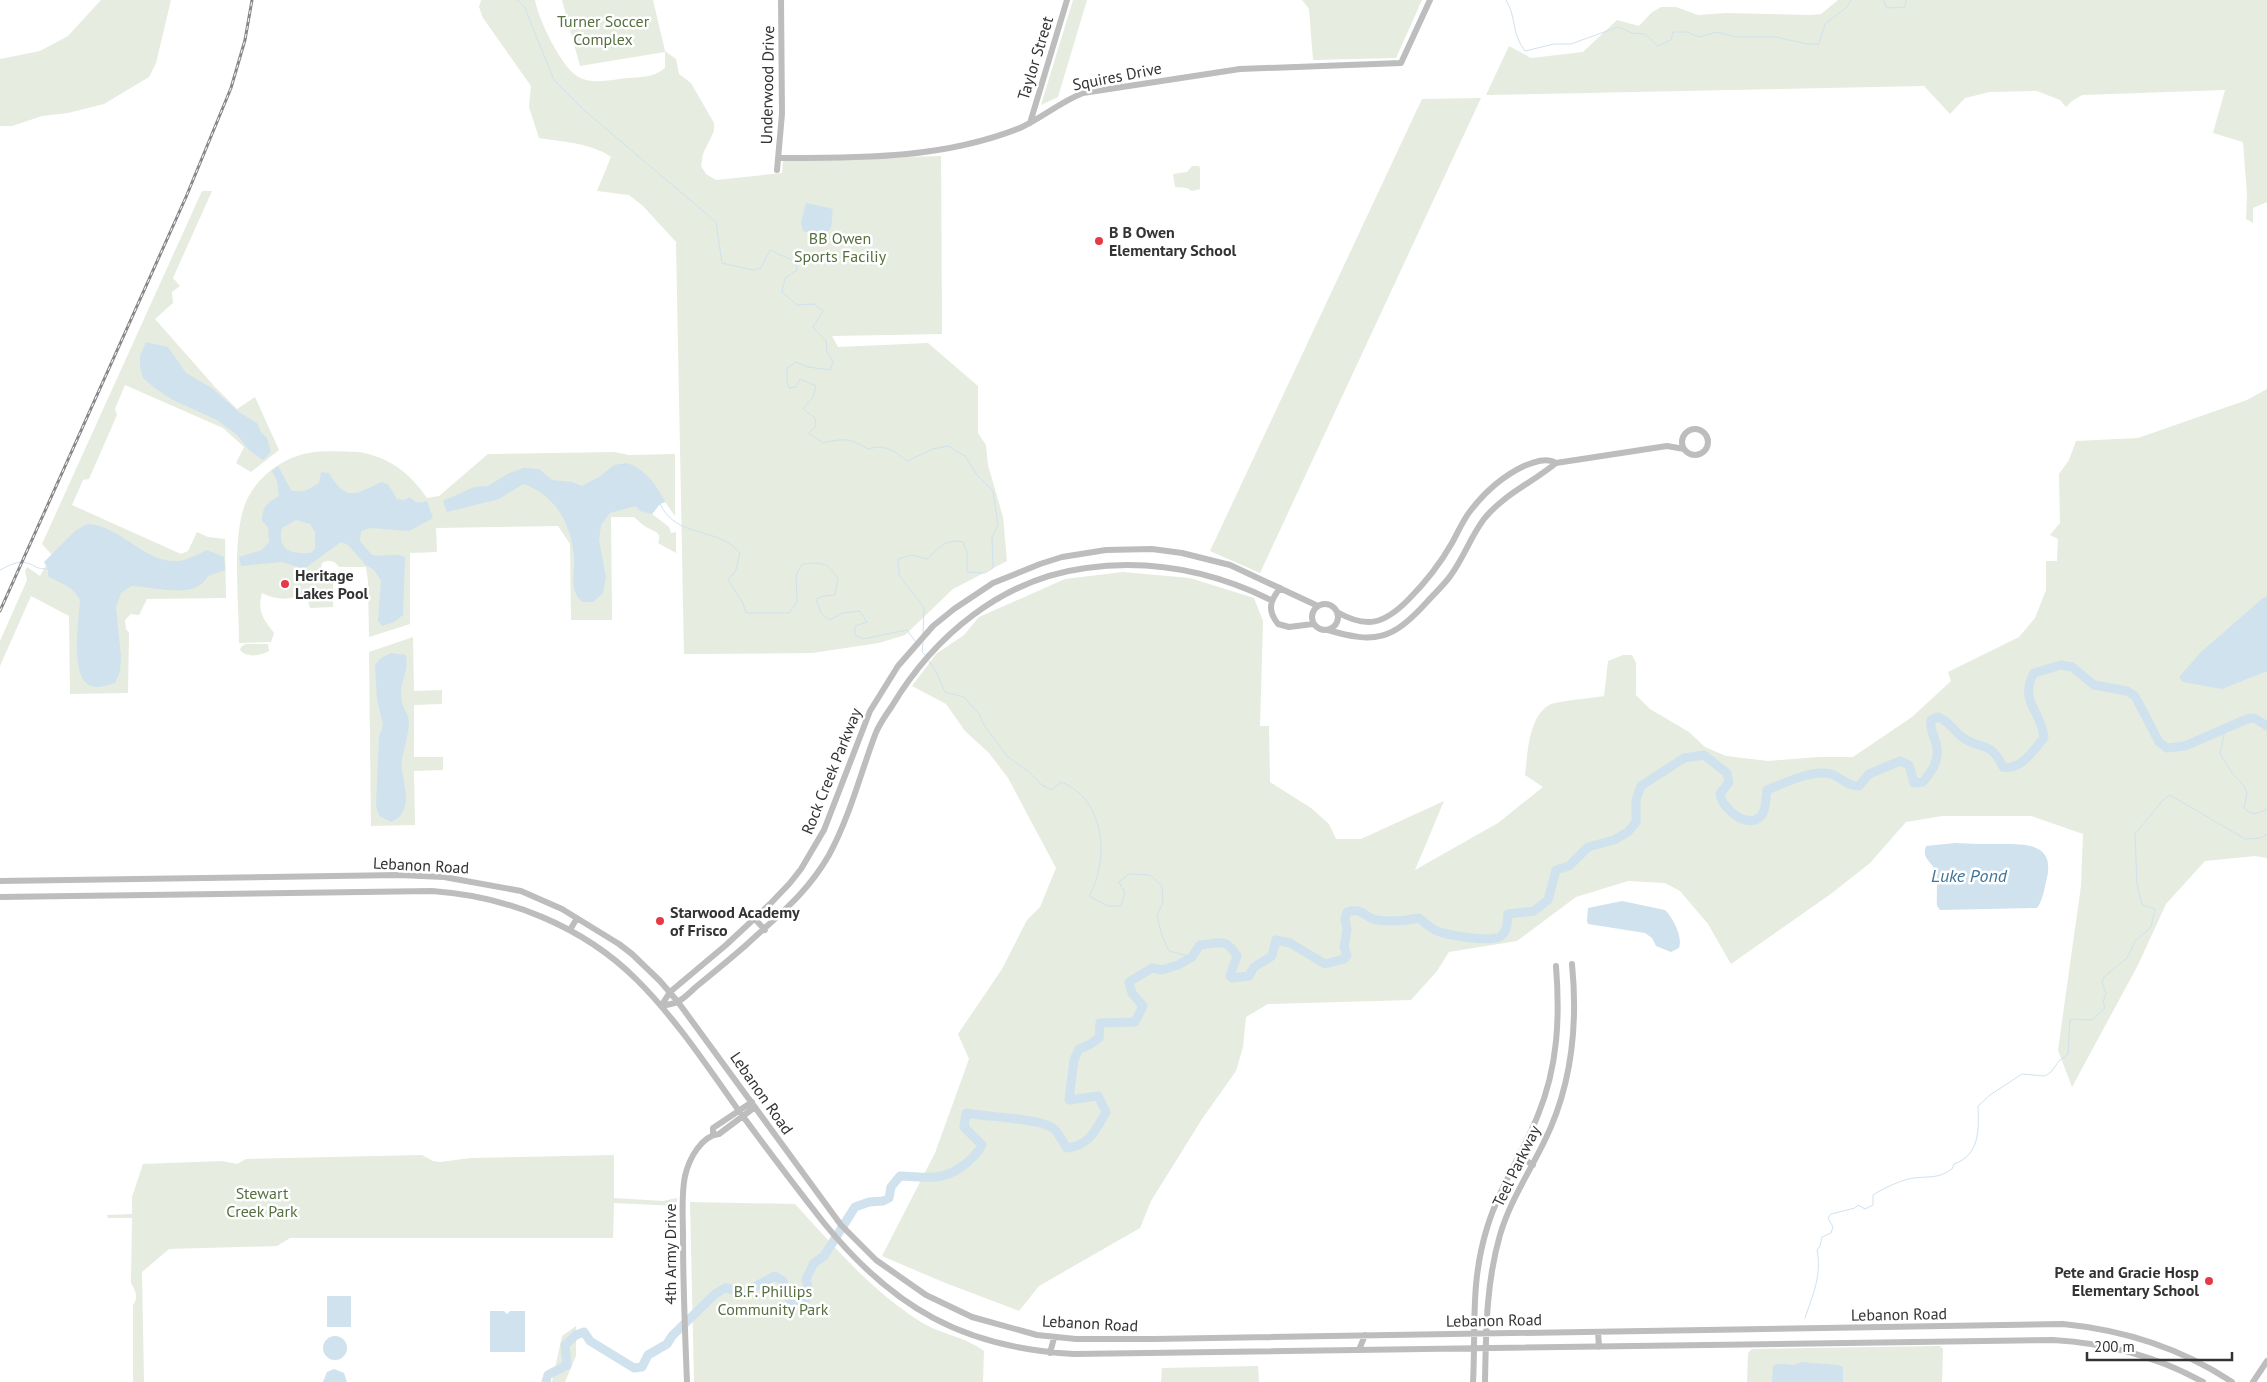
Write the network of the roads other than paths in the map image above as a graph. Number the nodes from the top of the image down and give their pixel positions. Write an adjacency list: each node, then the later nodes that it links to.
1 (781, 0): 5 (main road, Underwood Drive)
2 (1067, 0): 4 (main road, Taylor Street)
3 (1430, 0): 4 (main road, Squires Drive)
4 (1030, 123): 5 (main road, Squires Drive)
5 (779, 158): 6 (main road, Underwood Drive)
6 (777, 170)
7 (1682, 438): 8 (main road); 9 (main road); 9 (main road)
8 (1667, 446): 9 (main road); 10 (main road)
9 (1684, 449)
10 (1556, 463): 16 (main road); 18 (main road)
11 (1254, 575): 12 (main road); 13 (main road, Rock Creek Parkway); 22 (main road, Rock Creek Parkway)
12 (1247, 587): 14 (main road, Rock Creek Parkway); 24 (main road, Rock Creek Parkway)
13 (1280, 588): 14 (main road); 15 (main road, Rock Creek Parkway)
14 (1271, 600): 17 (main road)
15 (1318, 606): 16 (main road); 17 (main road)
16 (1337, 612): 18 (main road)
17 (1313, 624): 18 (main road)
18 (1328, 630)
19 (0, 880): 21 (main road, Lebanon Road)
20 (0, 897): 23 (main road, Lebanon Road)
21 (577, 918): 23 (main road); 27 (main road, Lebanon Road)
22 (754, 918): 24 (main road); 27 (main road, Rock Creek Parkway)
23 (570, 930): 29 (main road, Lebanon Road)
24 (765, 930): 28 (main road, Rock Creek Parkway)
25 (1572, 964): 33 (main road, Teel Parkway)
26 (1556, 966): 32 (main road, Teel Parkway)
27 (670, 992): 28 (main road, Lebanon Road); 29 (main road, Rock Creek Parkway)
28 (678, 1002): 29 (main road, Rock Creek Parkway); 30 (main road, Lebanon Road)
29 (661, 1006): 31 (main road, Lebanon Road)
30 (753, 1104): 31 (main road, 4th Army Drive); 39 (main road, Lebanon Road)
31 (741, 1114): 44 (main road, Lebanon Road); 46 (main road, 4th Army Drive)
32 (1519, 1156): 33 (main road); 35 (main road, Teel Parkway)
33 (1533, 1165): 36 (main road, Teel Parkway)
34 (1598, 1332): 36 (main road, Lebanon Road); 40 (main road); 50 (main road, Lebanon Road)
35 (1473, 1334): 36 (main road, Lebanon Road); 38 (main road, Lebanon Road); 41 (main road, Teel Parkway)
36 (1486, 1334): 42 (main road, Teel Parkway)
37 (1356, 1335): 38 (main road, Lebanon Road); 39 (main road, Lebanon Road); 43 (main road)
38 (1365, 1335): 43 (main road)
39 (1054, 1338): 44 (main road)
40 (1599, 1347): 42 (main road, Lebanon Road); 49 (main road, Lebanon Road)
41 (1473, 1349): 42 (main road, Lebanon Road); 43 (main road, Lebanon Road); 47 (main road, Teel Parkway)
42 (1486, 1349): 48 (main road, Teel Parkway)
43 (1359, 1350): 44 (main road, Lebanon Road)
44 (1050, 1353)
45 (2267, 1362): 51 (main road)
46 (687, 1382)
47 (1473, 1382)
48 (1485, 1382)
49 (2203, 1382)
50 (2232, 1382)
51 (2253, 1382)

